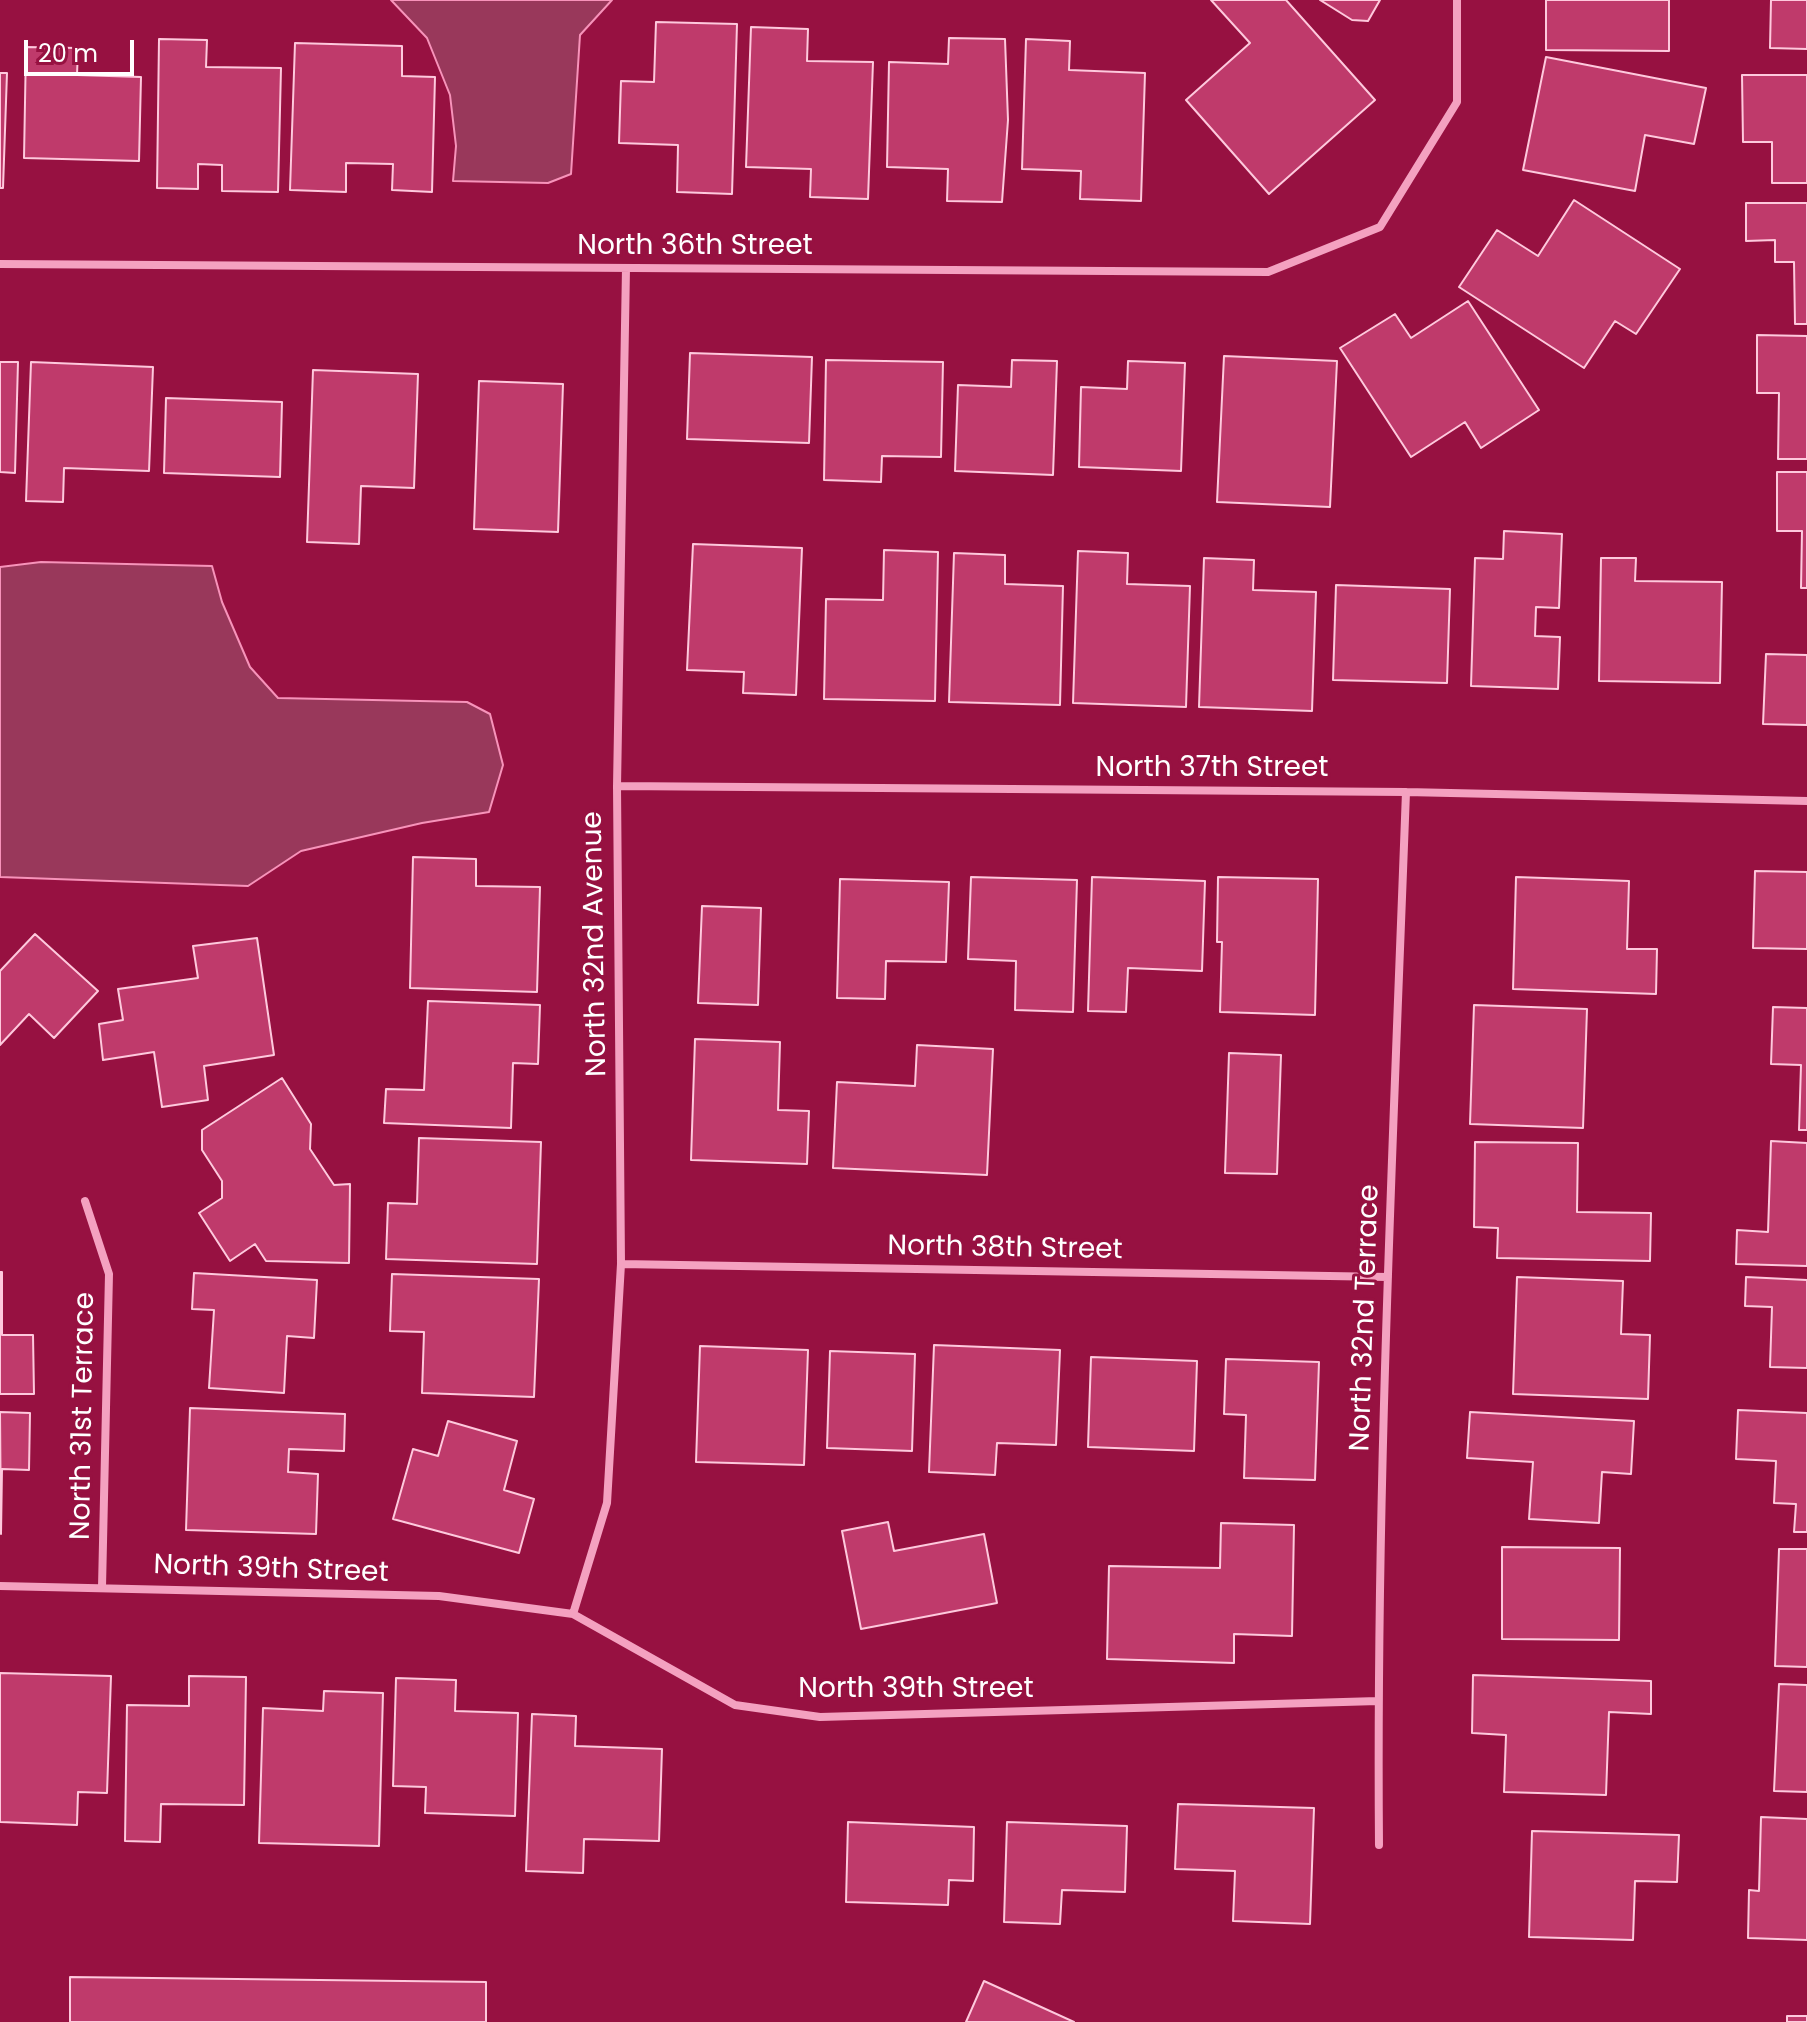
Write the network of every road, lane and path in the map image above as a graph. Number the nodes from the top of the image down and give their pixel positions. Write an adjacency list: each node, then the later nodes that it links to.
1 (1457, 0): 3 (street, North 36th Street)
2 (0, 264): 3 (street, North 36th Street)
3 (626, 268): 4 (street, North 32nd Avenue)
4 (617, 786): 5 (street, North 37th Street); 8 (street, North 32nd Avenue)
5 (1406, 792): 6 (street, North 37th Street); 9 (street, North 32nd Terrace)
6 (1807, 801)
7 (85, 1201): 11 (street, North 31st Terrace)
8 (621, 1264): 9 (street, North 38th Street); 12 (street, North 32nd Avenue)
9 (1388, 1277): 13 (street, North 32nd Terrace)
10 (0, 1586): 11 (street, North 39th Street)
11 (102, 1587): 12 (street, North 39th Street)
12 (573, 1614): 13 (street, North 39th Street)
13 (1378, 1701): 14 (street, North 32nd Terrace)
14 (1379, 1845)

